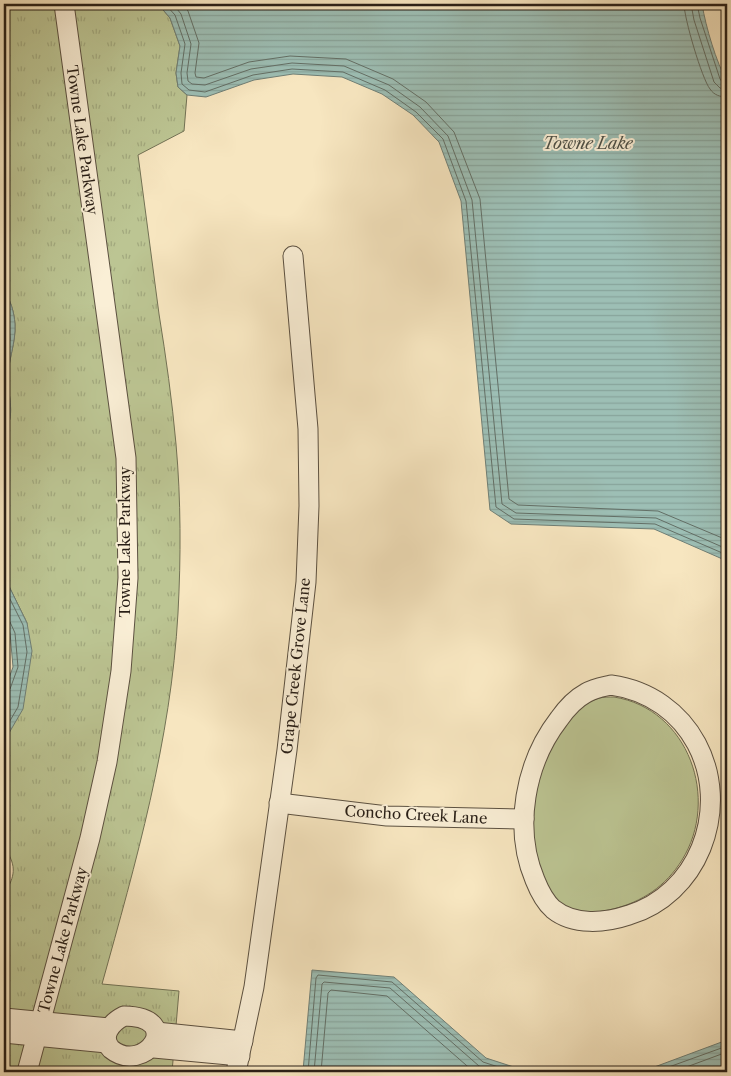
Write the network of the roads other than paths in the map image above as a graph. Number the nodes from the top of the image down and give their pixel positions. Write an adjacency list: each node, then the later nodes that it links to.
1 (64, 4): 6 (street, Towne Lake Parkway)
2 (293, 256): 3 (street, Grape Creek Grove Lane)
3 (279, 803): 4 (street, Concho Creek Lane); 10 (street, Grape Creek Grove Lane)
4 (524, 819): 4 (street)
5 (4, 1018): 6 (street)
6 (38, 1029): 7 (street); 8 (street); 11 (street, Towne Lake Parkway)
7 (4, 1033)
8 (108, 1035): 9 (street); 9 (street)
9 (155, 1040): 10 (street)
10 (239, 1056)
11 (27, 1072)

